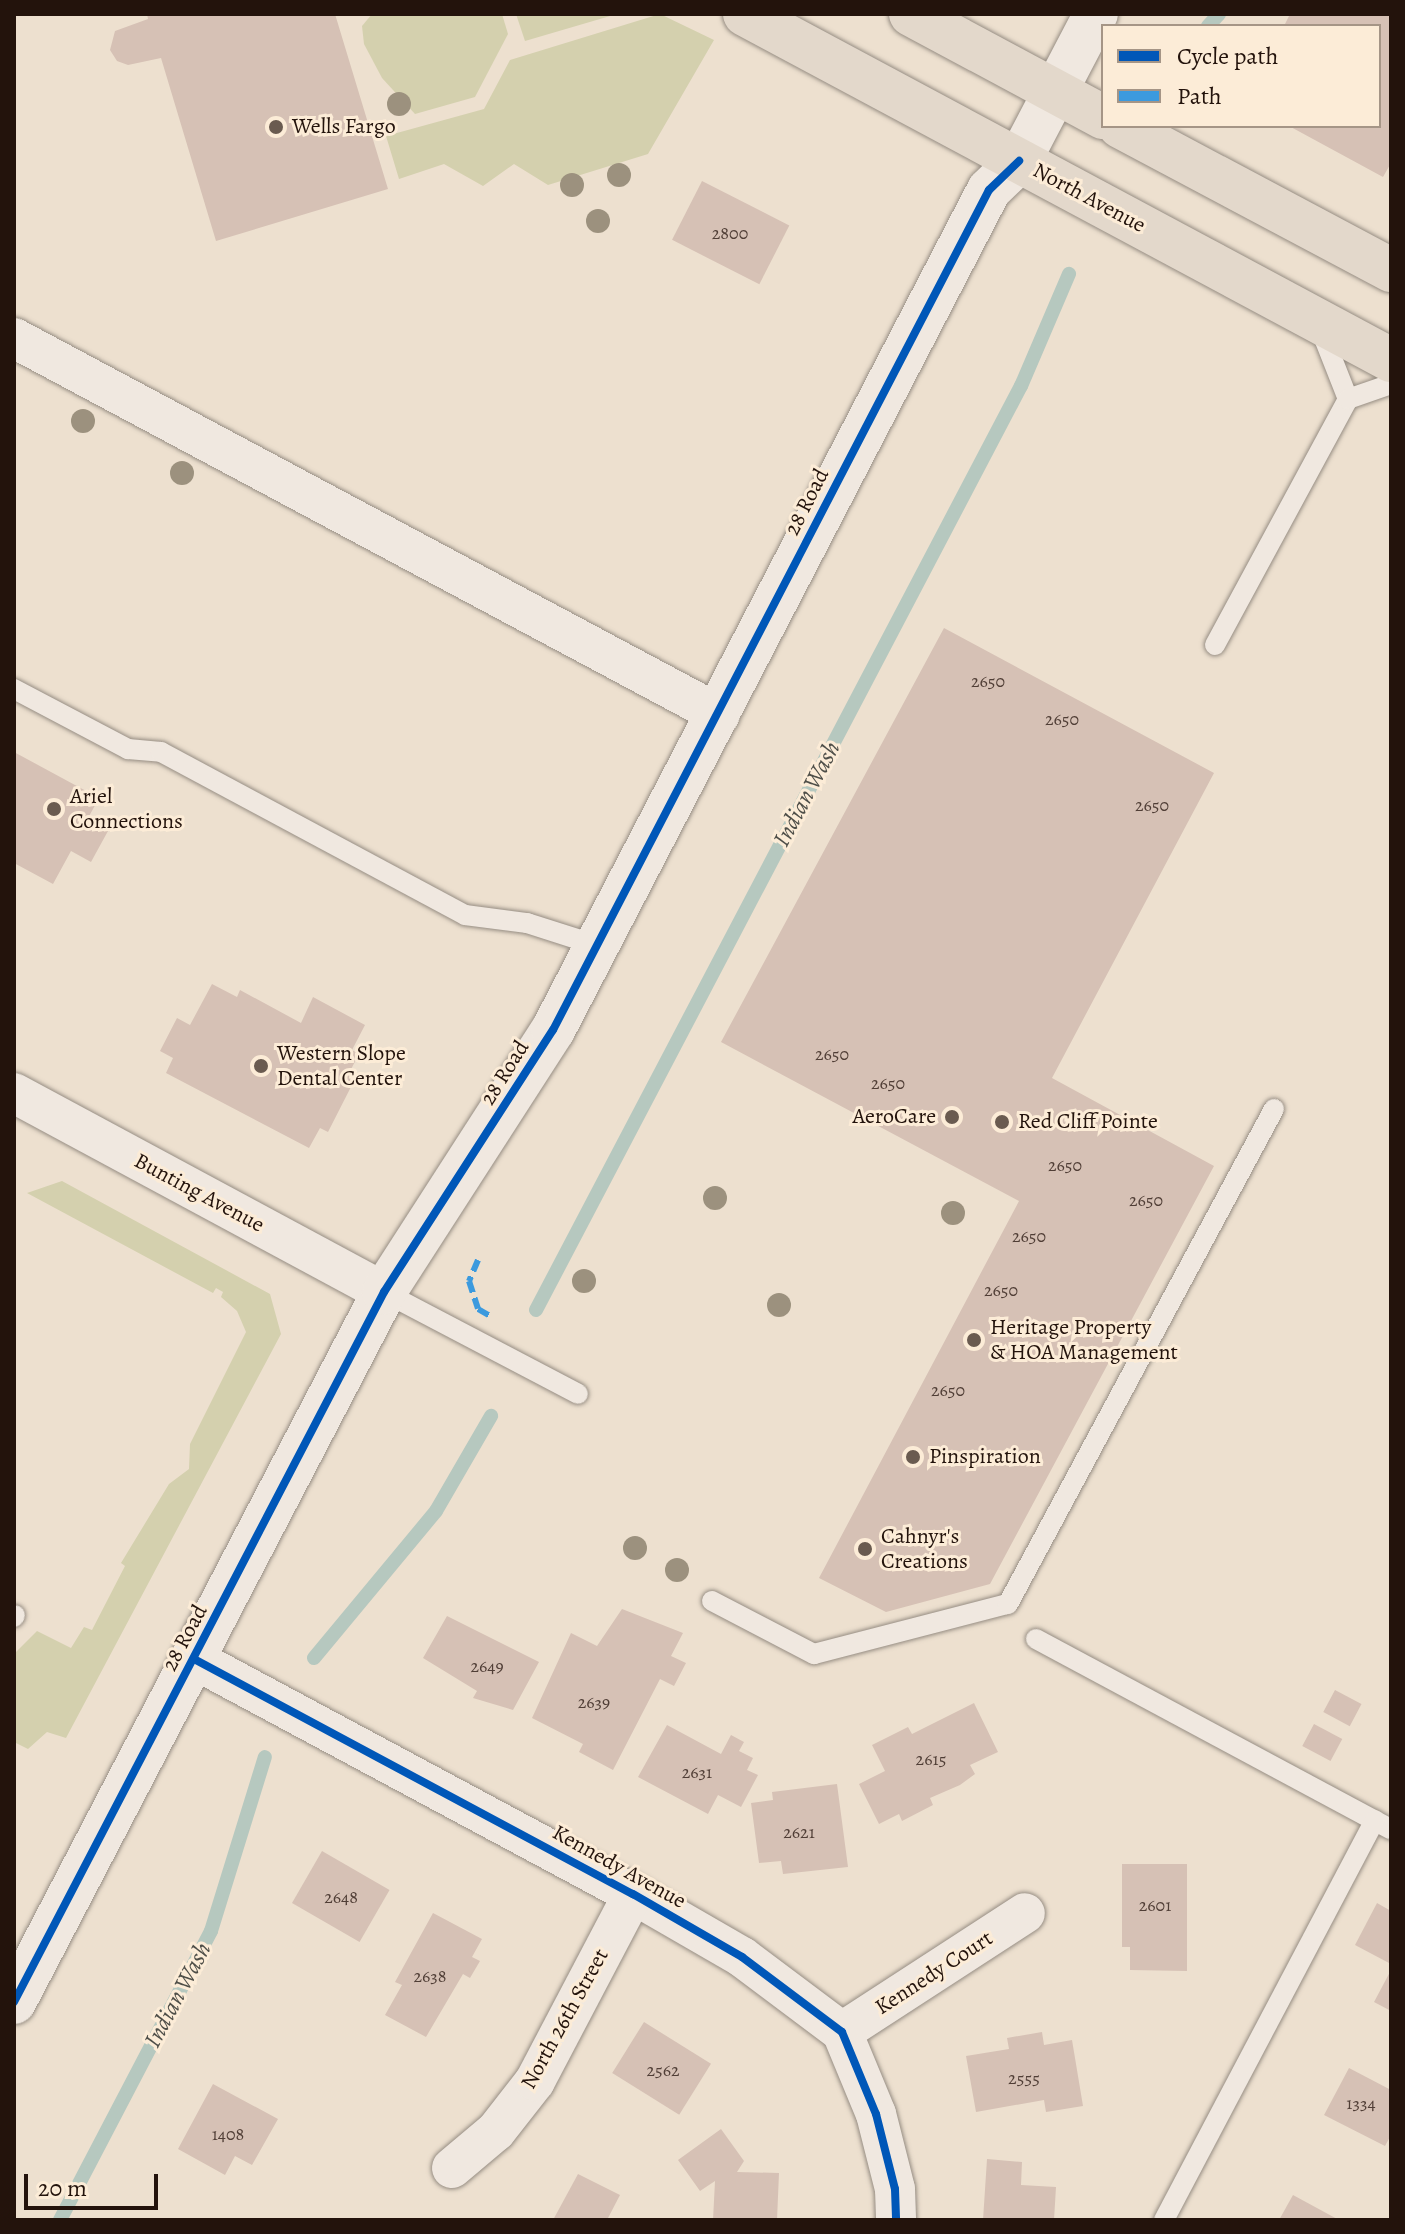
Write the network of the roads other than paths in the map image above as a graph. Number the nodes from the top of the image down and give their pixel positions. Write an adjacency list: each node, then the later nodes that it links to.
1 (745, 14): 7 (main road, North Avenue)
2 (911, 14): 4 (main road)
3 (1096, 14): 4 (main road, 28 Road)
4 (1055, 91): 5 (main road); 7 (main road, 28 Road)
5 (1101, 116)
6 (1124, 128): 8 (main road)
7 (1019, 161): 9 (main road, North Avenue); 17 (main road, 28 Road)
8 (1391, 270)
9 (1317, 321): 10 (main road); 12 (main road, North Avenue); 14 (lane)
10 (1391, 331)
11 (14, 338): 17 (street)
12 (1391, 360)
13 (1391, 384): 14 (lane)
14 (1348, 399): 15 (lane)
15 (1215, 645)
16 (14, 689): 18 (lane)
17 (720, 715): 18 (main road, 28 Road)
18 (599, 946): 21 (main road, 28 Road)
19 (16, 1099): 21 (street, Bunting Avenue)
20 (1274, 1109): 23 (lane)
21 (384, 1292): 22 (lane); 25 (main road, 28 Road)
22 (578, 1394)
23 (712, 1601)
24 (1036, 1639): 26 (lane)
25 (194, 1659): 27 (street, Kennedy Avenue); 29 (main road, 28 Road)
26 (1383, 1824): 33 (lane)
27 (633, 1894): 30 (street, Kennedy Avenue); 31 (street, North 26th Street)
28 (1025, 1913): 30 (street, Kennedy Court)
29 (14, 2002)
30 (842, 2032): 32 (street)
31 (452, 2168)
32 (896, 2220)
33 (1164, 2220)

